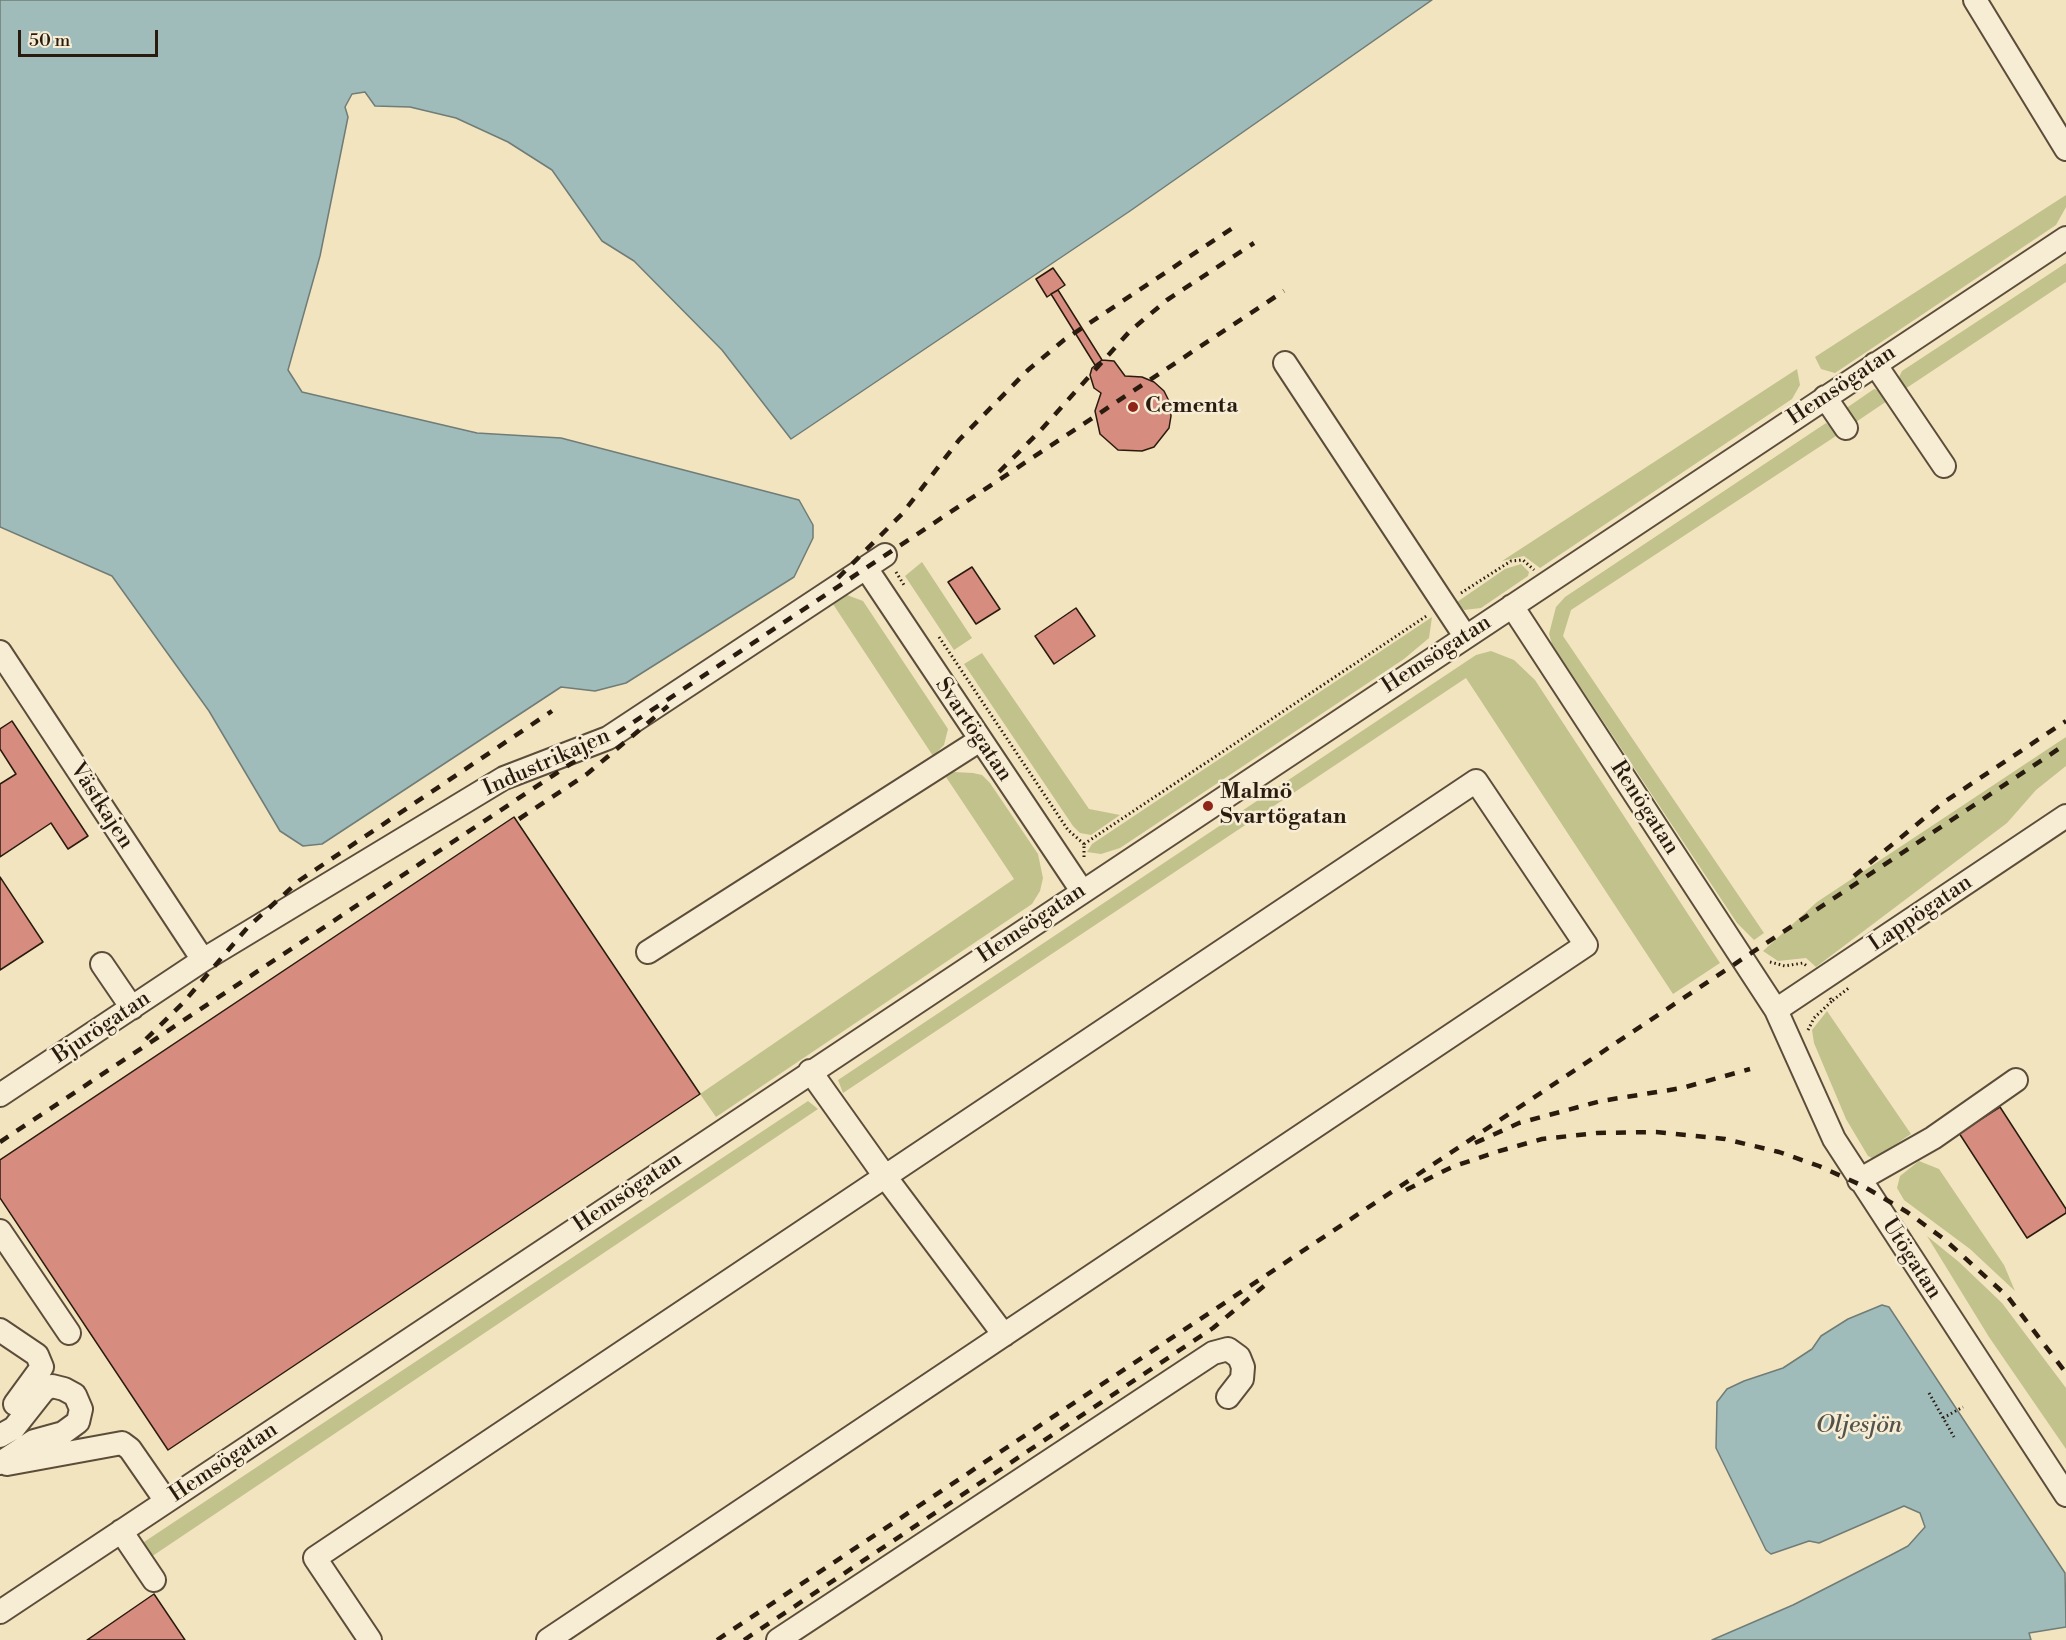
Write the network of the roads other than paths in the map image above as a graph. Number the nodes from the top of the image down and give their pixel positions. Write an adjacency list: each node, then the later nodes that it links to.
1 (1975, 0): 2 (street)
2 (2066, 149)
3 (2066, 238): 5 (street, Hemsögatan)
4 (1285, 363): 12 (street)
5 (1875, 364): 6 (street, Hemsögatan); 8 (street)
6 (1825, 397): 7 (street); 11 (street, Hemsögatan)
7 (1846, 428)
8 (1944, 466)
9 (885, 555): 10 (street, Industrikajen)
10 (866, 568): 14 (street, Svartögatan); 18 (street, Industrikajen)
11 (1512, 606): 12 (street, Hemsögatan); 21 (street, Renögatan)
12 (1465, 636): 16 (street, Hemsögatan)
13 (0, 652): 18 (street, Västkajen)
14 (980, 740): 16 (street, Svartögatan); 17 (street)
15 (2066, 816): 21 (street, Lappögatan)
16 (1082, 891): 22 (street, Hemsögatan)
17 (648, 952)
18 (203, 960): 20 (street, Bjurögatan)
19 (102, 964): 20 (street)
20 (132, 1008): 24 (street, Bjurögatan)
21 (1776, 1010): 26 (street, Utögatan)
22 (810, 1071): 25 (street); 36 (street, Hemsögatan)
23 (2016, 1080): 26 (street)
24 (0, 1095)
25 (884, 1175): 30 (street); 30 (street); 40 (street)
26 (1859, 1180): 35 (street, Utögatan)
27 (0, 1231): 29 (street)
28 (0, 1330): 32 (street)
29 (69, 1333)
30 (1004, 1335): 41 (street)
31 (1228, 1397): 42 (street)
32 (0, 1424)
33 (0, 1436): 34 (street)
34 (0, 1464): 36 (street)
35 (2066, 1495)
36 (166, 1501): 37 (street, Hemsögatan)
37 (121, 1531): 38 (street); 39 (street, Hemsögatan)
38 (154, 1580)
39 (0, 1612)
40 (370, 1640)
41 (548, 1640)
42 (778, 1640)

